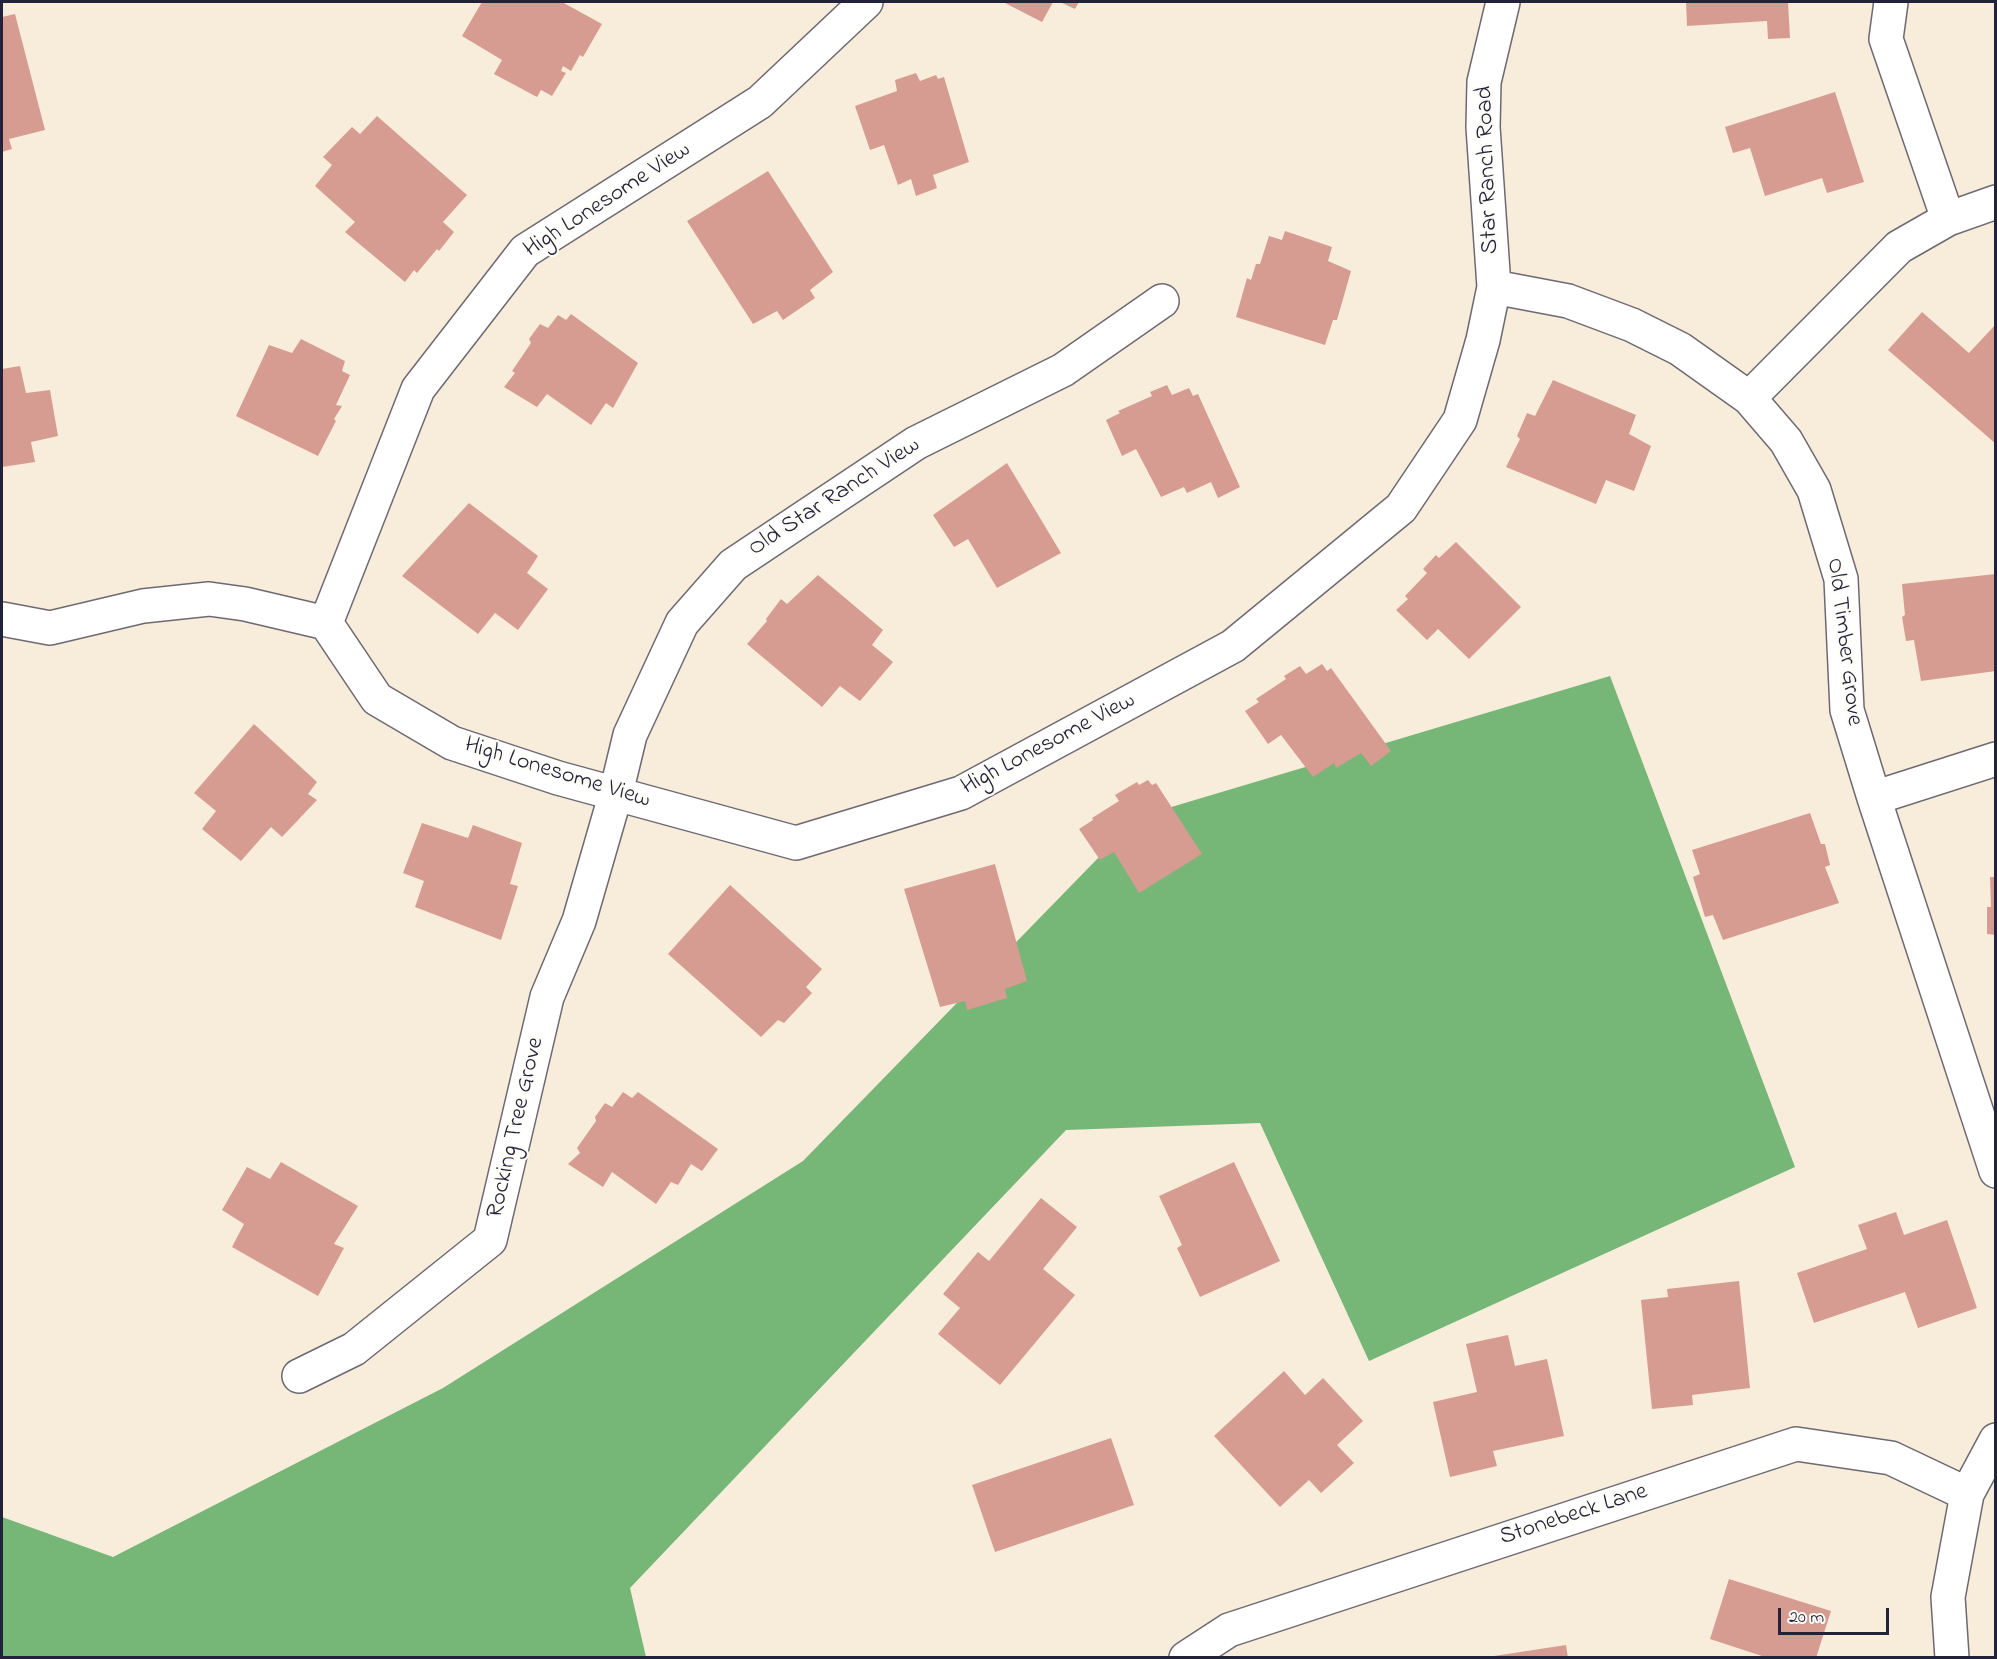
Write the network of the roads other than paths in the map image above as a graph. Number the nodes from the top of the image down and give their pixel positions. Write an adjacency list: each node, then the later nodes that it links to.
1 (866, 2): 11 (street, High Lonesome View)
2 (1503, 2): 6 (street, Star Ranch Road)
3 (1891, 2): 5 (street)
4 (1995, 202): 5 (street)
5 (1948, 219): 9 (street)
6 (1494, 287): 8 (street, Star Ranch Road); 9 (street, Old Timber Grove)
7 (1162, 301): 13 (street, Old Star Ranch View)
8 (1483, 340): 13 (street, High Lonesome View)
9 (1749, 398): 14 (street, Old Timber Grove)
10 (2, 619): 11 (street)
11 (326, 623): 13 (street, High Lonesome View)
12 (1995, 759): 14 (street)
13 (616, 793): 16 (street, Rocking Tree Grove)
14 (1874, 798): 15 (street, Old Timber Grove)
15 (1995, 1171)
16 (299, 1376)
17 (1995, 1440): 18 (street)
18 (1967, 1494): 19 (street, Stonebeck Lane); 20 (street)
19 (1186, 1658)
20 (1952, 1658)

